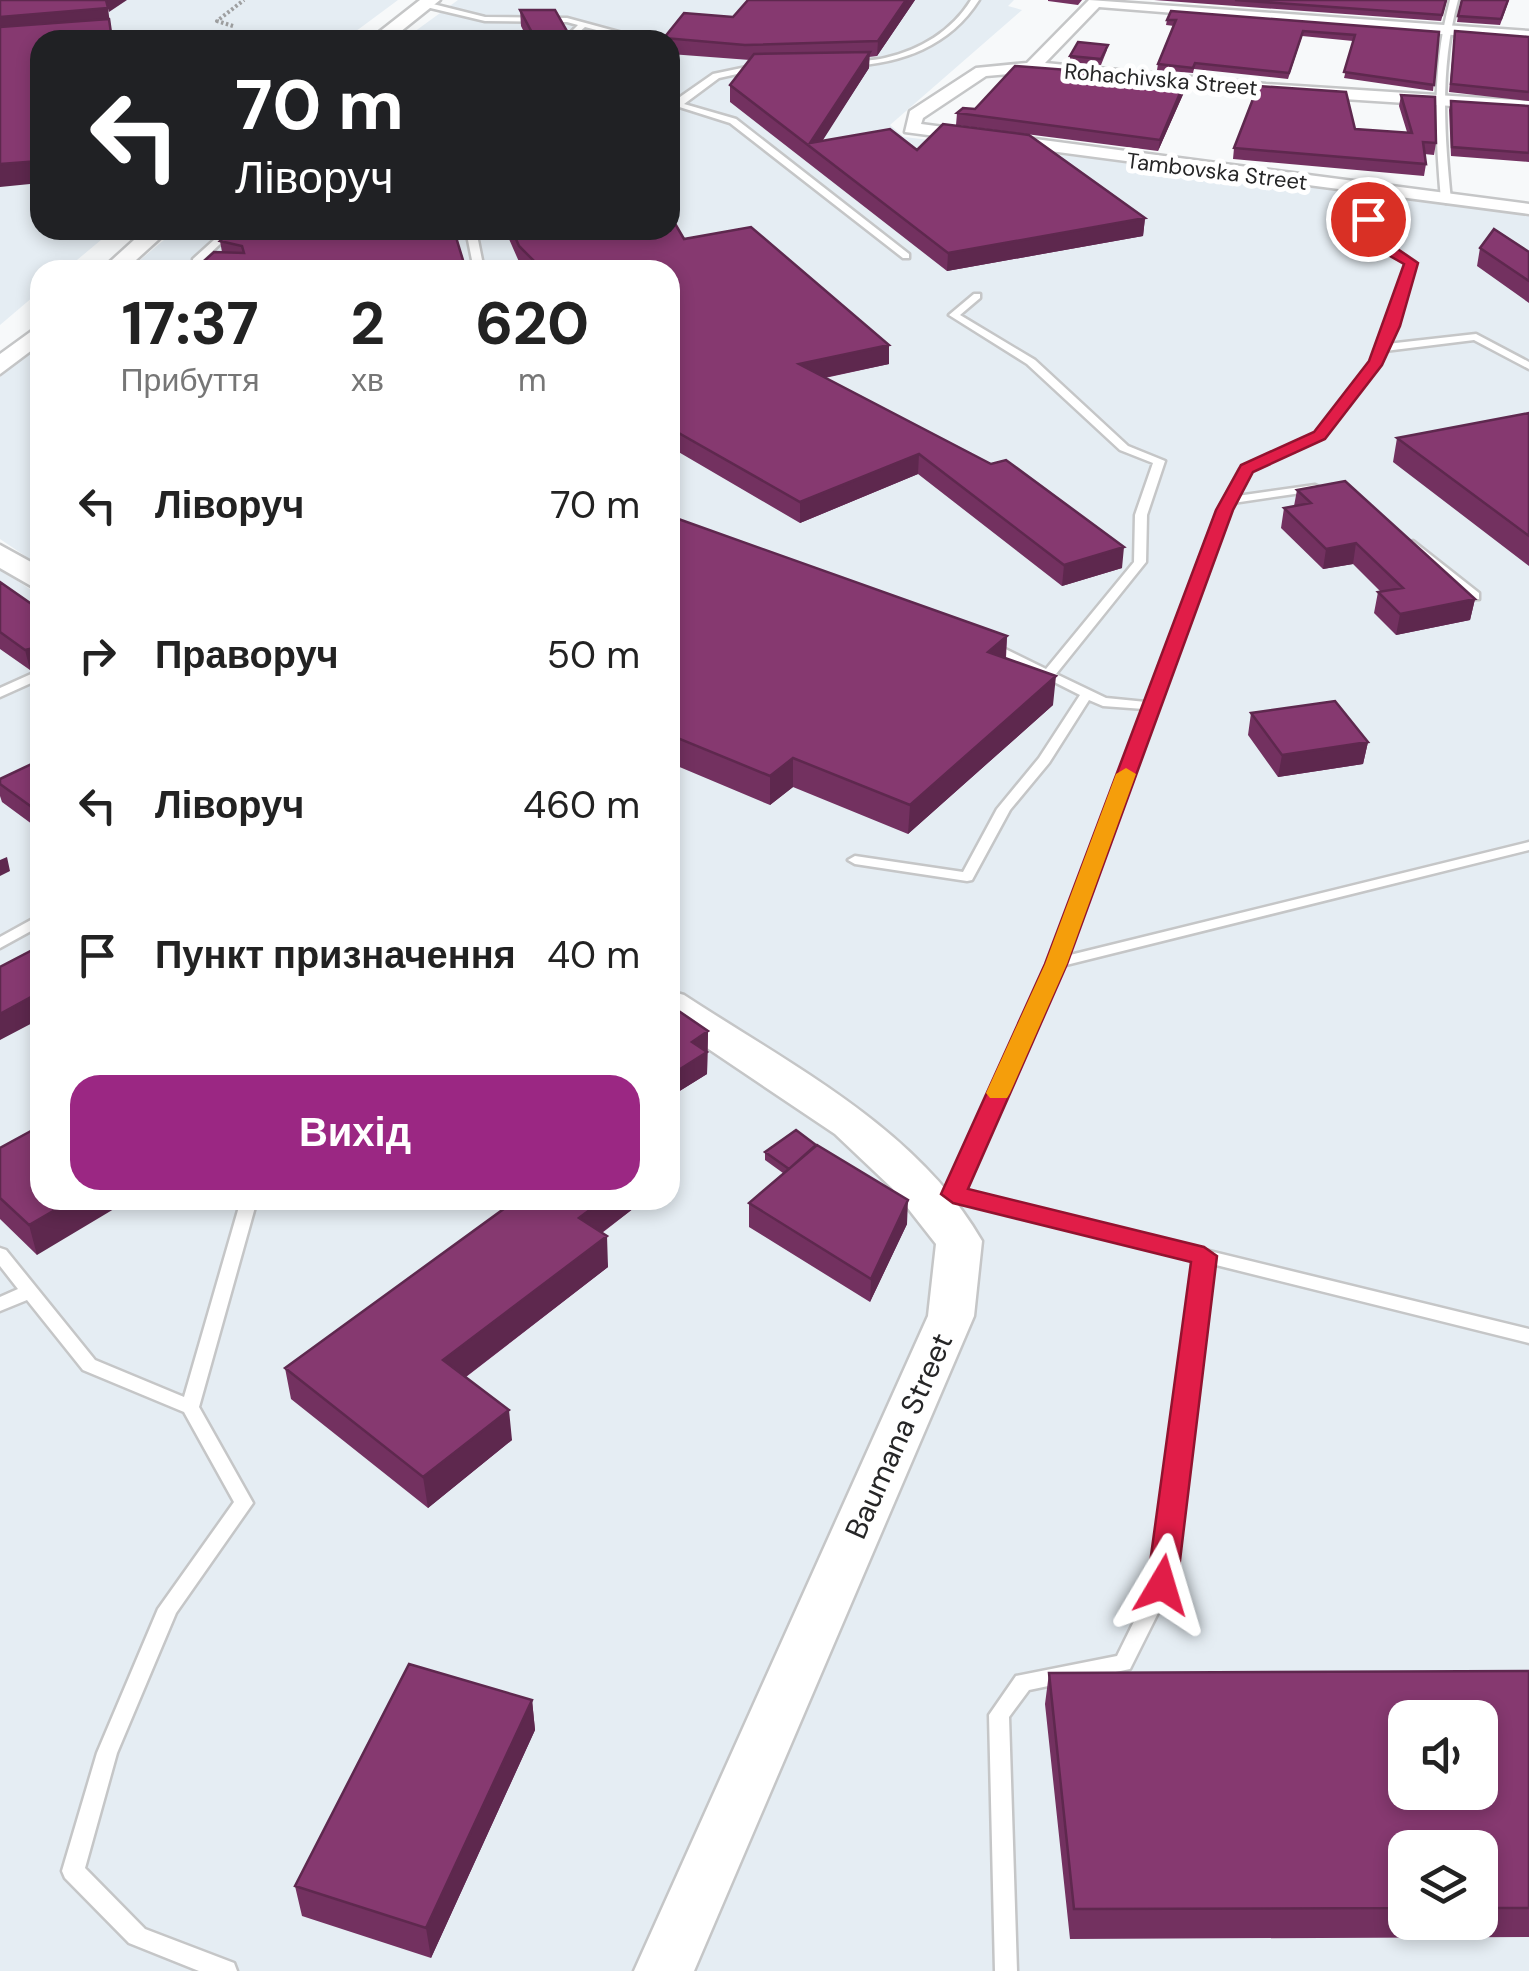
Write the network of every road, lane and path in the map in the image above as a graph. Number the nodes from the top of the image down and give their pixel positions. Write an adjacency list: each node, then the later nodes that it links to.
1 (244, 0): 7 (path)
2 (975, 0): 13 (lane)
3 (1454, 0): 8 (lane)
4 (1096, 1): 8 (street); 15 (street)
5 (428, 2): 6 (lane); 9 (street)
6 (584, 24): 10 (lane); 11 (lane)
7 (233, 26)
8 (1446, 29): 12 (street); 17 (lane)
9 (391, 30)
10 (577, 30)
11 (606, 30)
12 (1529, 36)
13 (835, 63)
14 (777, 66): 16 (lane)
15 (1032, 66): 17 (street, Rohachivska Street); 20 (street, Rohachivska Street)
16 (680, 99)
17 (1436, 99): 19 (street, Rohachivska Street); 21 (lane)
18 (680, 106): 26 (lane)
19 (1529, 106)
20 (910, 122): 21 (street, Tambovska Street)
21 (1446, 200): 22 (street, Tambovska Street)
22 (1529, 209)
23 (1358, 212): 31 (lane)
24 (146, 240): 27 (street)
25 (219, 240): 28 (lane)
26 (906, 256)
27 (124, 260)
28 (197, 260)
29 (977, 296): 41 (lane)
30 (30, 341): 33 (street)
31 (1382, 348): 32 (lane); 35 (lane)
32 (1529, 366)
33 (0, 367)
34 (1336, 486): 35 (lane)
35 (1230, 500): 45 (lane)
36 (1400, 534): 39 (lane)
37 (0, 554): 38 (main road)
38 (30, 574)
39 (1475, 596)
40 (979, 641): 41 (lane)
41 (1048, 675): 44 (lane)
42 (30, 679): 43 (lane)
43 (0, 693)
44 (1087, 694): 45 (lane); 47 (lane)
45 (1152, 706): 50 (lane)
46 (1529, 846): 50 (lane)
47 (855, 860)
48 (30, 926): 49 (lane)
49 (0, 943)
50 (1056, 964): 52 (lane)
51 (680, 1011): 52 (main road, Baumana Street)
52 (942, 1200): 55 (lane); 61 (main road, Baumana Street)
53 (246, 1210): 59 (lane)
54 (0, 1254): 56 (lane)
55 (1204, 1256): 58 (lane); 62 (lane)
56 (31, 1290): 57 (lane); 59 (lane)
57 (0, 1305)
58 (1529, 1336)
59 (190, 1407): 60 (lane)
60 (226, 1971)
61 (664, 1971)
62 (1006, 1971)

